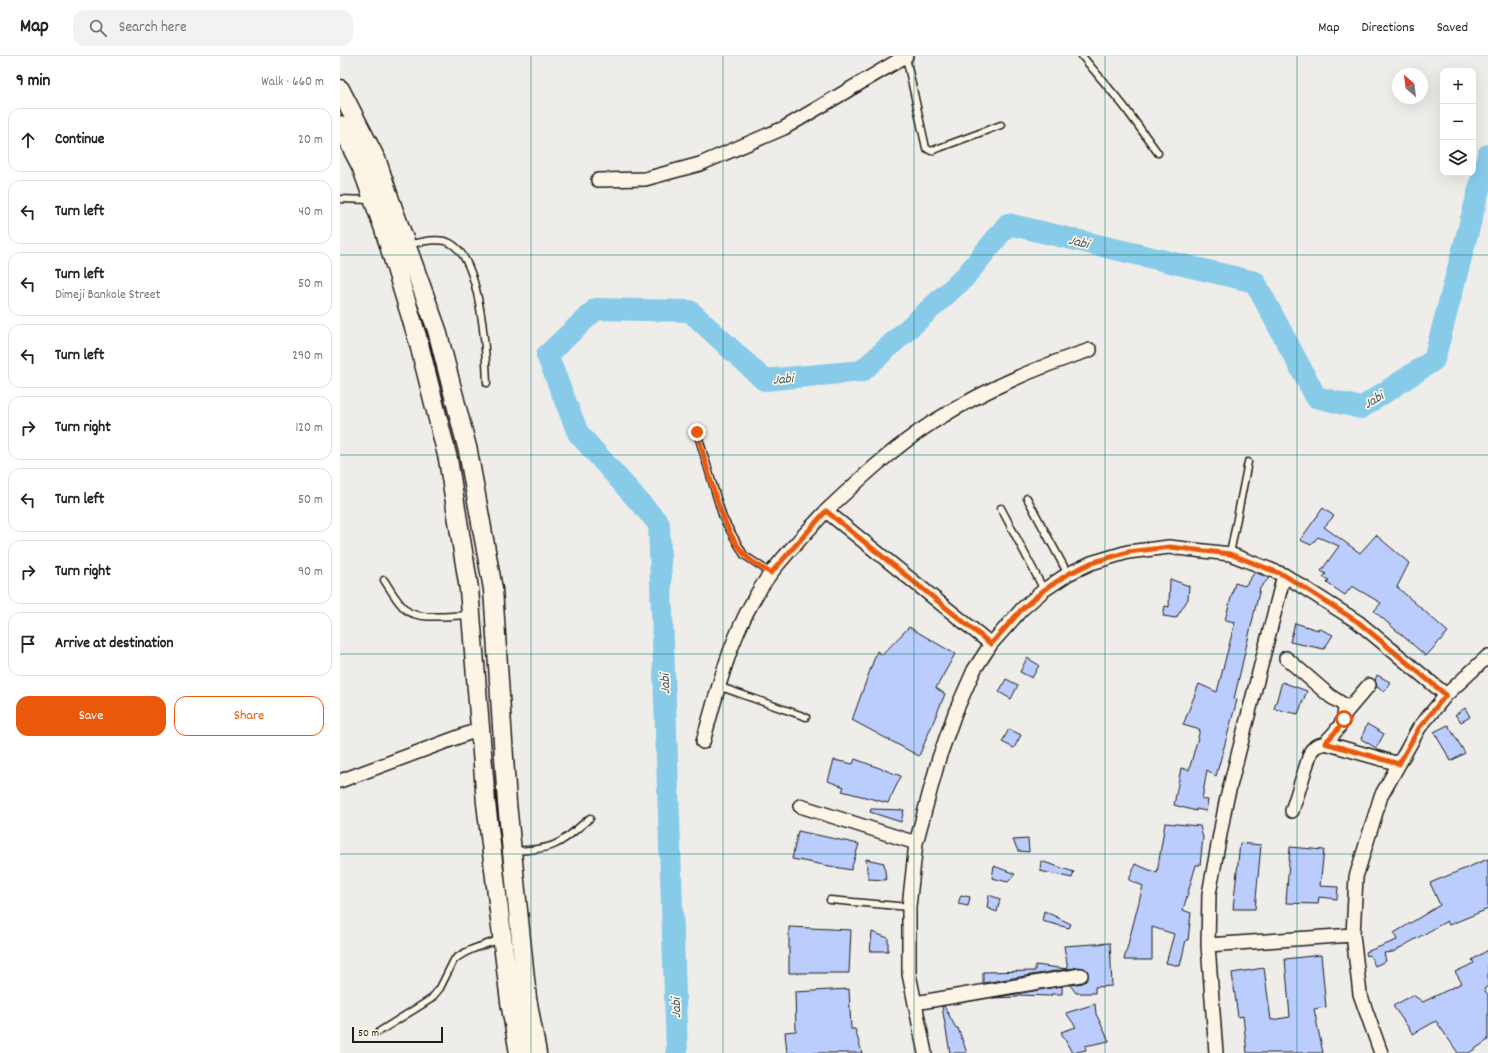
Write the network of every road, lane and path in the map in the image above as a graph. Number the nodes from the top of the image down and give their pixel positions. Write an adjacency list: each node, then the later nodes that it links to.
1 (906, 56): 5 (lane); 7 (street)
2 (1082, 56): 6 (lane)
3 (340, 89): 9 (main road)
4 (340, 125): 9 (main road)
5 (1001, 125)
6 (1158, 153)
7 (598, 180)
8 (340, 199): 9 (lane)
9 (380, 202): 10 (main road); 24 (main road)
10 (406, 245): 12 (lane); 42 (main road)
11 (1090, 350): 17 (street)
12 (487, 383)
13 (697, 432): 19 (lane)
14 (1248, 462): 18 (lane)
15 (1027, 498): 20 (lane)
16 (1001, 508): 23 (lane)
17 (826, 511): 19 (street); 25 (street)
18 (1230, 554): 20 (street); 21 (street)
19 (771, 573): 29 (street)
20 (1068, 574): 23 (street)
21 (1284, 575): 30 (street); 47 (street)
22 (384, 580): 24 (lane)
23 (1044, 590): 25 (street)
24 (471, 615): 33 (main road)
25 (991, 644): 41 (street)
26 (1488, 656): 30 (street)
27 (1286, 658): 31 (street)
28 (1369, 684): 31 (street)
29 (718, 686): 32 (lane); 34 (street)
30 (1446, 695): 36 (street)
31 (1346, 712): 35 (street)
32 (806, 717)
33 (480, 729): 37 (street); 46 (main road)
34 (703, 742)
35 (1325, 743): 36 (street); 39 (street)
36 (1399, 764): 45 (street)
37 (340, 781)
38 (800, 806): 41 (street)
39 (1292, 811)
40 (590, 818): 42 (lane)
41 (916, 843): 44 (street)
42 (512, 852): 52 (main road)
43 (830, 900): 44 (lane)
44 (909, 907): 49 (street)
45 (1352, 935): 47 (street); 55 (street)
46 (502, 938): 50 (lane); 51 (main road)
47 (1208, 945): 54 (street)
48 (1081, 975): 49 (street)
49 (915, 1003): 53 (street)
50 (380, 1031)
51 (519, 1053)
52 (537, 1053)
53 (925, 1053)
54 (1216, 1053)
55 (1381, 1053)

